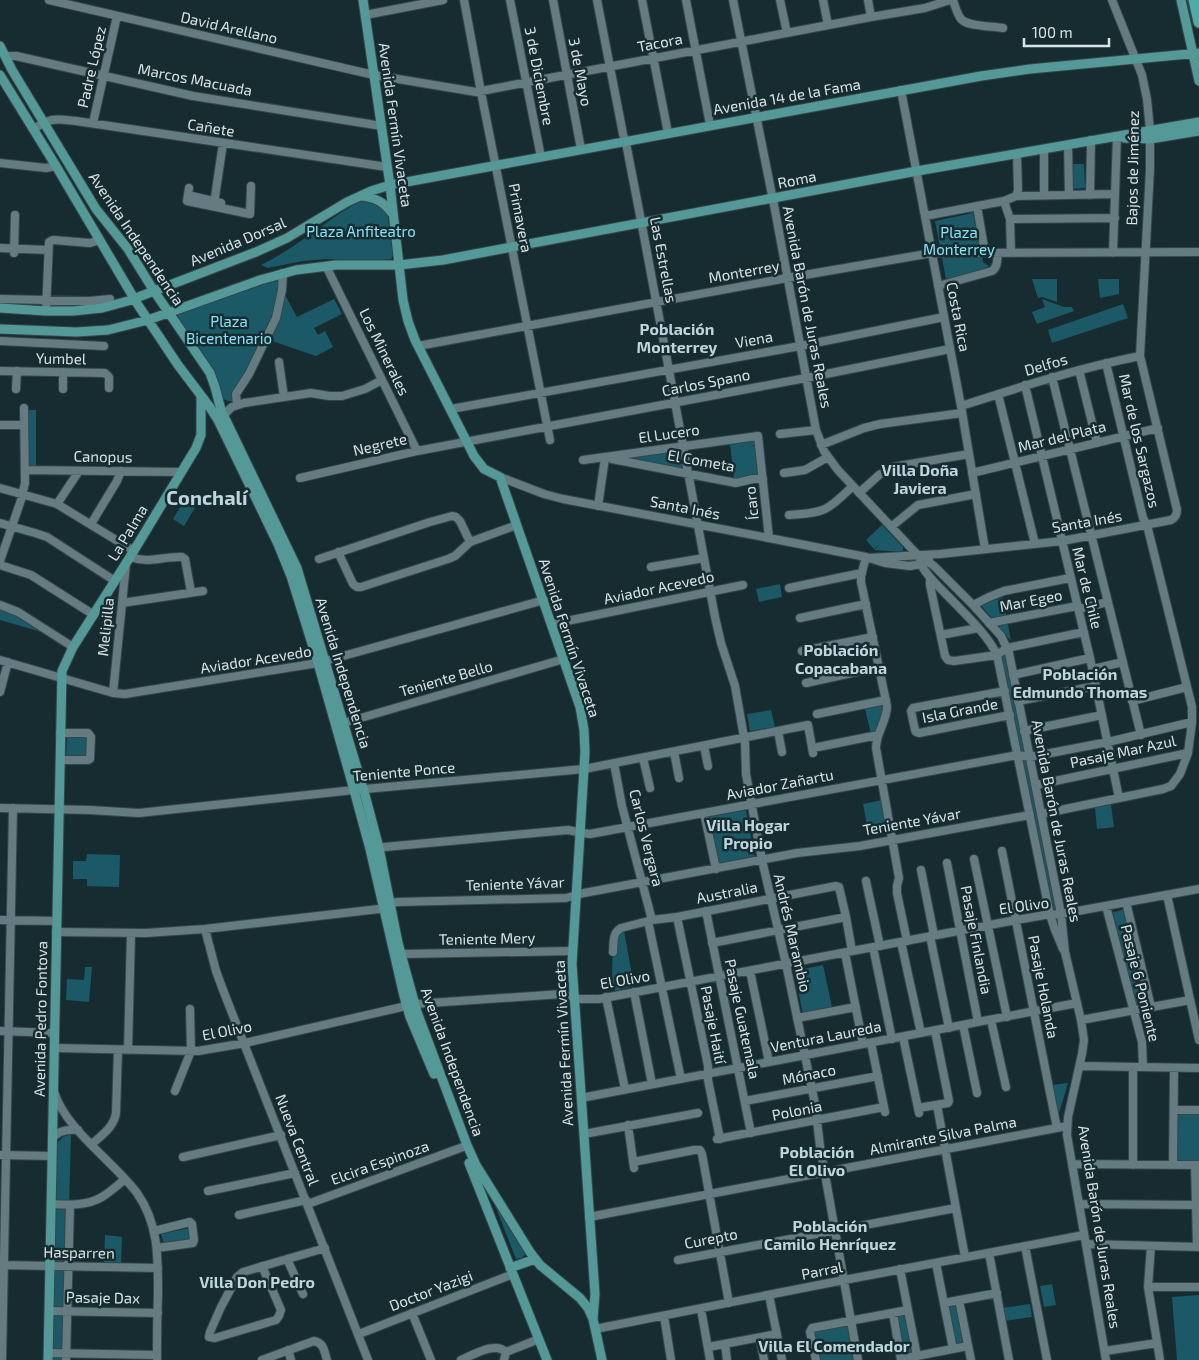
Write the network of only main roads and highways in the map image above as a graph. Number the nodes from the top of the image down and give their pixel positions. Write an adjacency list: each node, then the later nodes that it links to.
1 (363, 0): 12 (main road, Avenida Fermín Vivaceta)
2 (1194, 0): 4 (highway)
3 (1183, 2): 6 (main road)
4 (1199, 22)
5 (0, 46): 16 (main road, Avenida Independencia)
6 (1196, 53): 8 (main road); 12 (main road, Avenida 14 de la Fama)
7 (0, 75): 17 (main road, Avenida Independencia)
8 (1199, 81)
9 (1199, 122): 11 (main road, Roma)
10 (1199, 131): 11 (main road)
11 (1150, 135): 15 (main road, Roma)
12 (390, 185): 13 (main road, Avenida Dorsal); 14 (main road, Avenida Fermín Vivaceta)
13 (361, 196): 14 (main road); 16 (main road, Avenida Dorsal)
14 (393, 216): 15 (main road, Avenida Fermín Vivaceta)
15 (399, 265): 19 (main road); 29 (main road, Avenida Fermín Vivaceta)
16 (154, 291): 17 (main road, Avenida Dorsal); 19 (main road, Avenida Independencia)
17 (135, 299): 18 (main road, Avenida Dorsal); 20 (main road, Avenida Independencia)
18 (0, 308)
19 (169, 312): 20 (main road); 23 (main road, Avenida Independencia)
20 (148, 320): 21 (main road); 22 (main road, Avenida Independencia)
21 (0, 329)
22 (201, 396): 23 (main road, Avenida Independencia); 24 (main road, La Palma)
23 (220, 417): 25 (main road, Avenida Independencia)
24 (61, 678): 30 (main road, Avenida Pedro Fontova)
25 (387, 905): 26 (main road, Avenida Independencia); 26 (main road, Avenida Independencia)
26 (411, 1004): 27 (main road, Avenida Independencia); 28 (main road, Avenida Independencia)
27 (535, 1258): 28 (main road); 29 (main road, Avenida Independencia)
28 (511, 1271): 31 (main road, Avenida Independencia)
29 (593, 1320): 32 (main road, Avenida Independencia)
30 (48, 1356)
31 (546, 1360)
32 (602, 1360)

